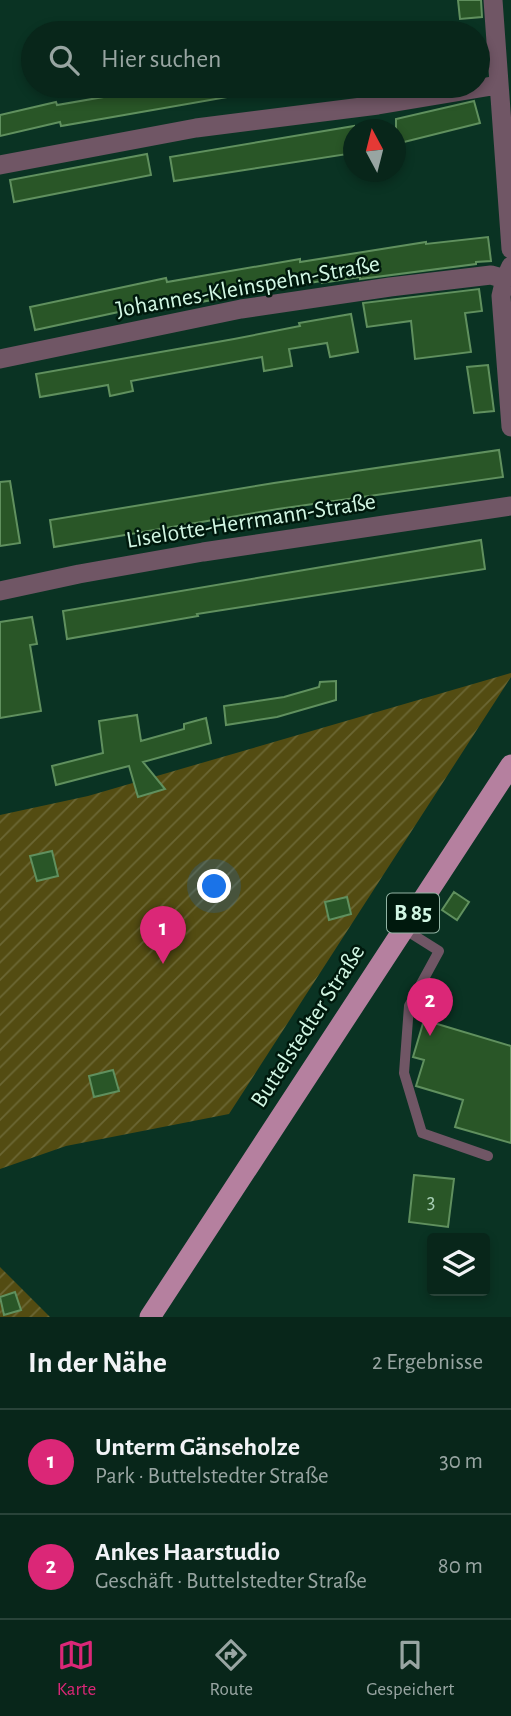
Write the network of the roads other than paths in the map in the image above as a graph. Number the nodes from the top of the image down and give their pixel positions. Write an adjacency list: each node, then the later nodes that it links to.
1 (493, 0): 2 (street)
2 (498, 85): 3 (street); 6 (street)
3 (490, 86)
4 (416, 98): 5 (street)
5 (0, 165)
6 (511, 249)
7 (508, 272): 8 (street, Johannes-Kleinspehn-Straße); 9 (street)
8 (0, 359)
9 (511, 427)
10 (511, 506): 11 (street, Liselotte-Herrmann-Straße)
11 (0, 591)
12 (511, 765): 13 (main road, Buttelstedter Straße / B 85)
13 (403, 929): 14 (lane); 15 (main road, Buttelstedter Straße / B 85)
14 (488, 1156)
15 (150, 1317)

